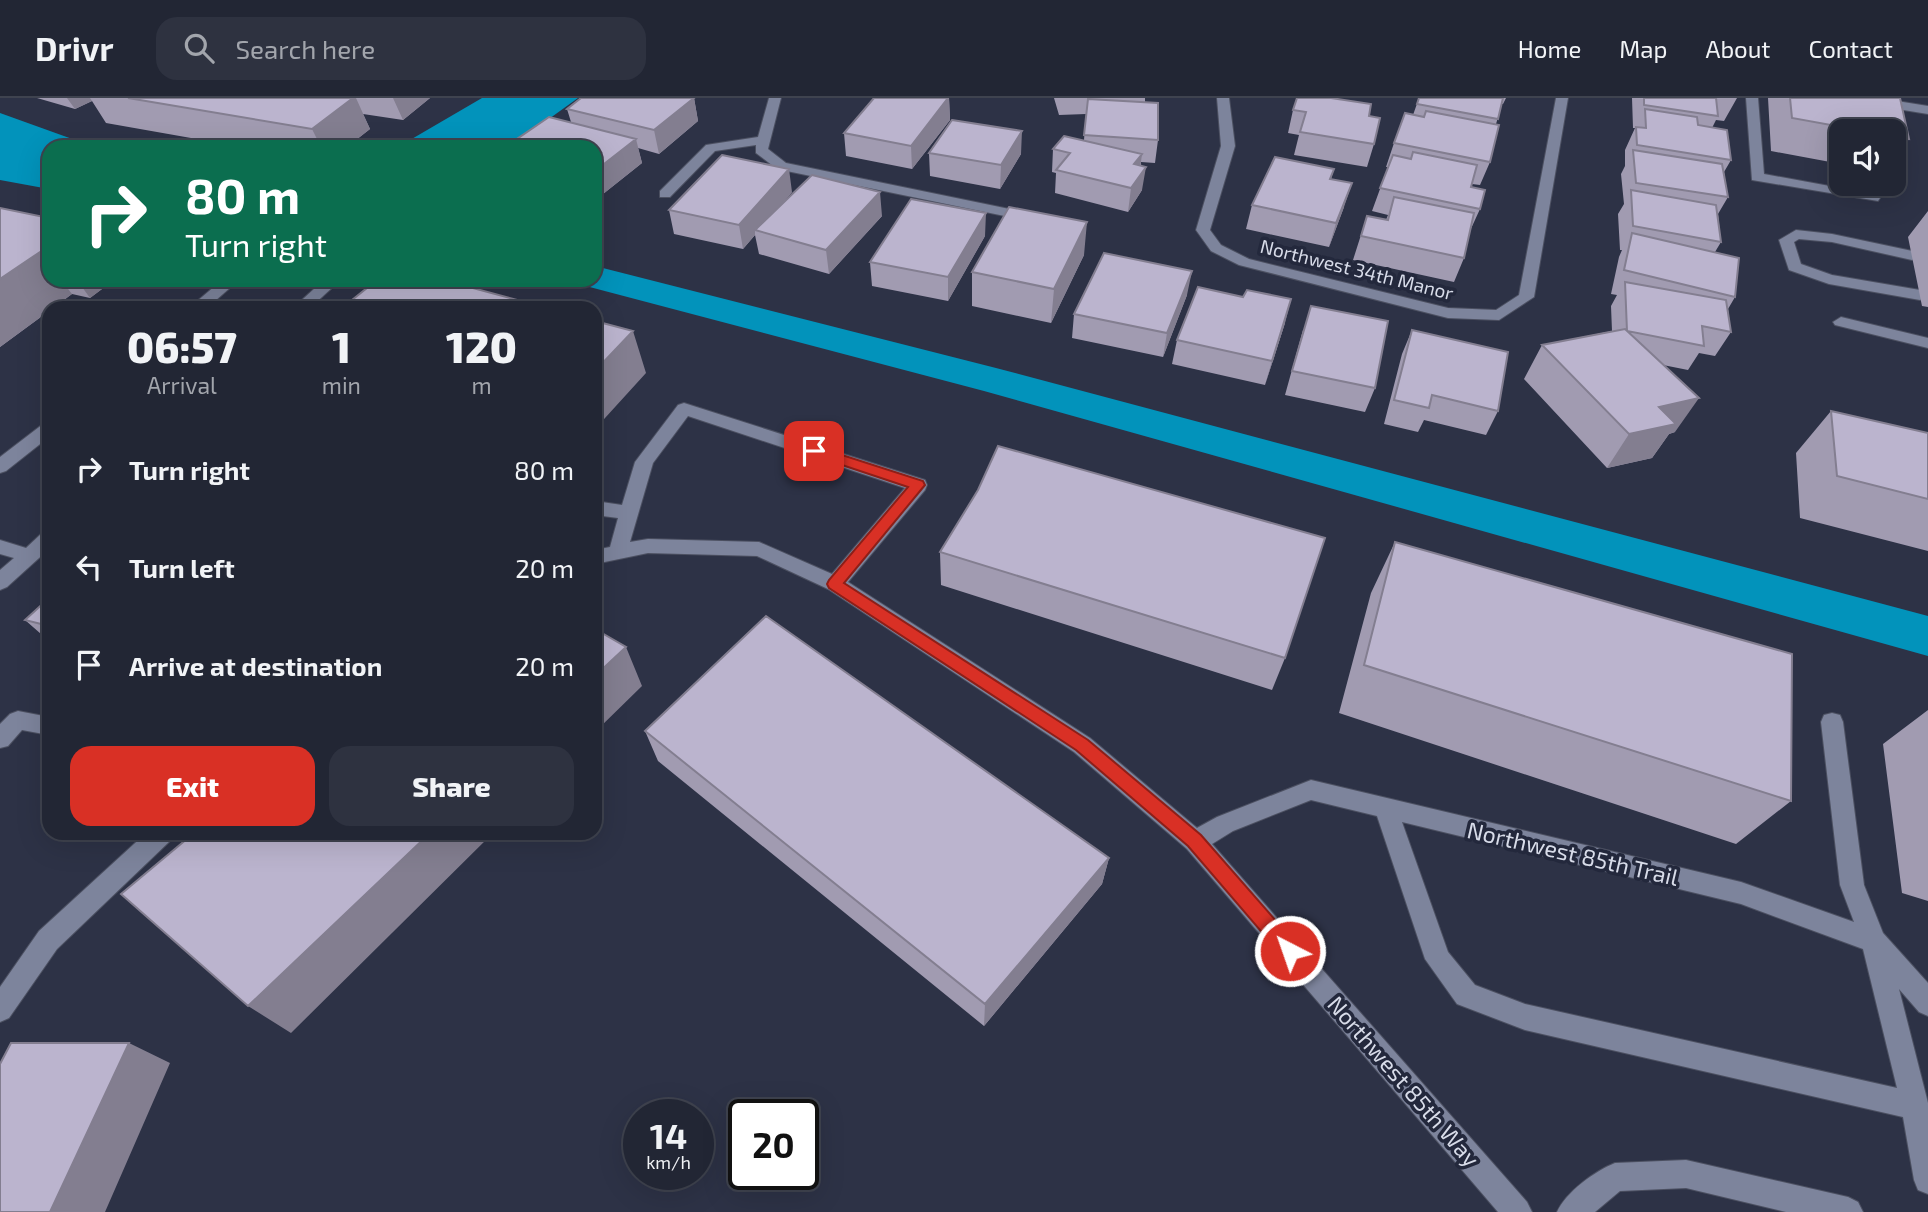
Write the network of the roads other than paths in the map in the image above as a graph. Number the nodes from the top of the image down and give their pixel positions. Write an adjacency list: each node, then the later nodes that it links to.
1 (775, 98): 7 (street)
2 (1223, 98): 3 (street, Northwest 34th Manor)
3 (1562, 98)
4 (1752, 98): 9 (street)
5 (1854, 98): 6 (street)
6 (1928, 110)
7 (764, 140): 8 (street); 10 (street)
8 (665, 194)
9 (1872, 198)
10 (1046, 221)
11 (1912, 255): 14 (street)
12 (222, 287): 15 (street)
13 (325, 287): 16 (street)
14 (1920, 295)
15 (206, 301)
16 (310, 301)
17 (1841, 322): 18 (street)
18 (1928, 342)
19 (42, 434): 20 (street)
20 (0, 467)
21 (602, 509): 22 (street)
22 (629, 513): 25 (street); 29 (street)
23 (42, 544): 26 (street)
24 (0, 547): 26 (street)
25 (618, 552): 27 (street, Northwest 85th Way); 29 (street, Northwest 85th Way)
26 (30, 555): 28 (street)
27 (602, 555)
28 (0, 582)
29 (835, 584): 35 (street, Northwest 85th Way)
30 (1832, 722): 36 (street)
31 (42, 725): 32 (street)
32 (0, 739)
33 (1386, 809): 35 (street, Northwest 85th Trail); 36 (street, Northwest 85th Trail); 39 (street)
34 (155, 840): 38 (street)
35 (1195, 841): 41 (street, Northwest 85th Way)
36 (1874, 941): 37 (street, Northwest 85th Trail); 39 (street)
37 (1928, 1003)
38 (0, 1009)
39 (1915, 1106): 40 (street)
40 (1928, 1180)
41 (1517, 1212)
42 (1572, 1212): 43 (street)
43 (1848, 1212)

